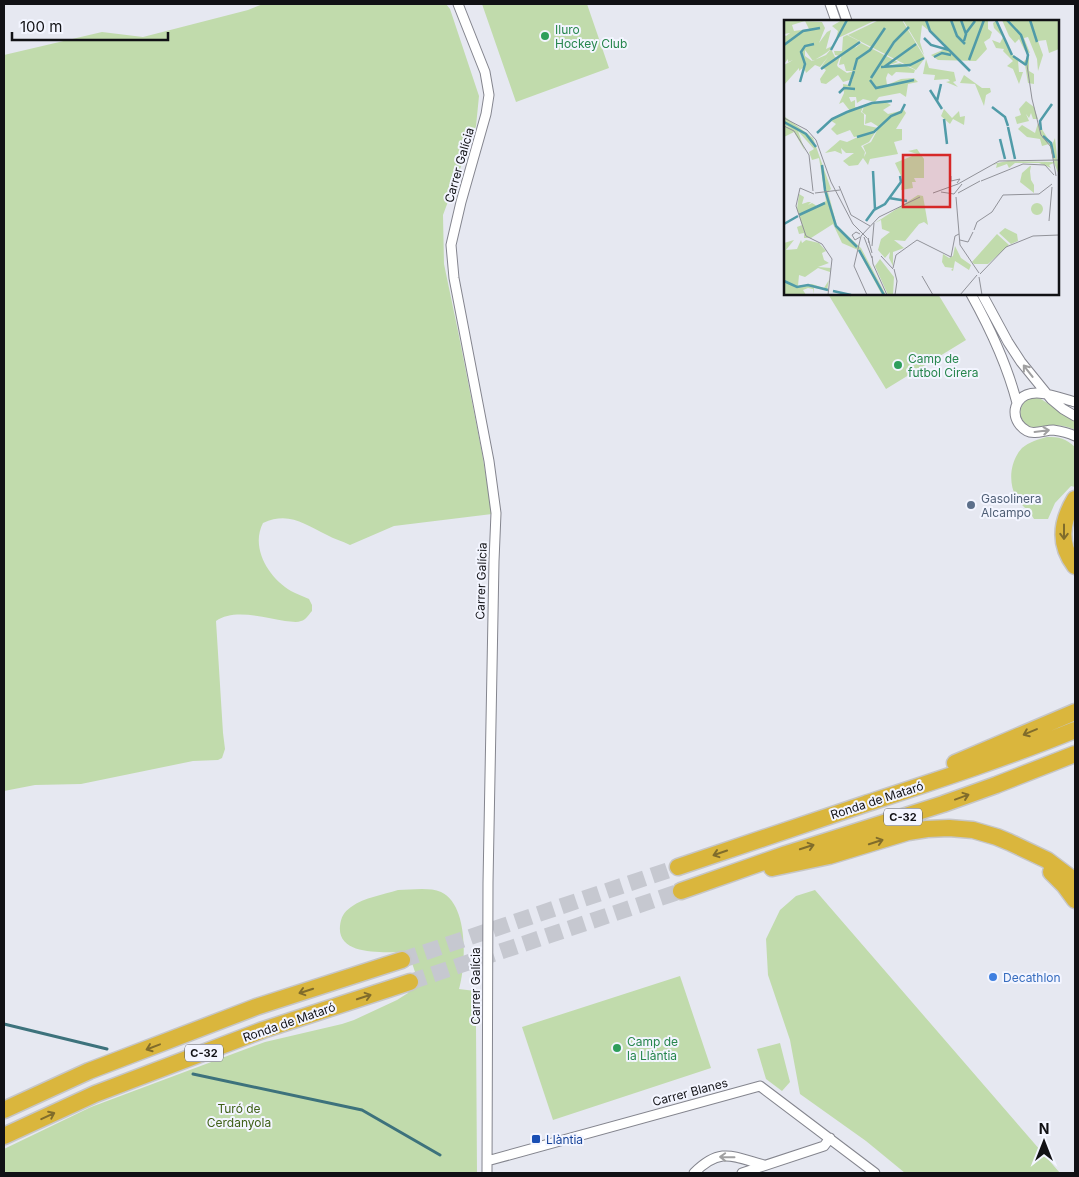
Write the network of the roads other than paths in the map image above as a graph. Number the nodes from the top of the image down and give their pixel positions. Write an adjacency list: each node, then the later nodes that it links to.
1 (458, 4): 30 (street, Carrer Galícia)
2 (830, 4): 4 (street)
3 (841, 4): 5 (street)
4 (836, 20)
5 (847, 20)
6 (973, 295): 10 (street)
7 (983, 295): 8 (street, one-way to 7)
8 (1046, 394): 9 (street); 10 (street); 11 (street)
9 (1075, 402)
10 (1017, 403): 12 (street, one-way to 12)
11 (1075, 416)
12 (1075, 436)
13 (1075, 499): 14 (highway, one-way to 14)
14 (1075, 566)
15 (1075, 712): 18 (highway, one-way to 18)
16 (1075, 730): 18 (highway, Ronda de Mataró / C-32)
17 (1075, 754): 21 (highway, Ronda de Mataró / C-32, one-way to 17)
18 (761, 838): 20 (highway, Ronda de Mataró / C-32, one-way to 20)
19 (1036, 856): 21 (highway, one-way to 19); 22 (highway); 24 (highway)
20 (678, 867)
21 (728, 874): 23 (highway, C-32)
22 (1075, 881)
23 (681, 891)
24 (1075, 900)
25 (402, 960): 27 (highway, Ronda de Mataró / C-32, one-way to 27)
26 (410, 982): 28 (highway, Ronda de Mataró / C-32, one-way to 26)
27 (4, 1110)
28 (4, 1136)
29 (830, 1138): 30 (street, Carrer Blanes); 31 (street); 35 (street, Carrer Blanes)
30 (487, 1161): 32 (street, Carrer Galícia)
31 (764, 1165): 33 (street, one-way to 33); 34 (street)
32 (487, 1173)
33 (694, 1173)
34 (742, 1173)
35 (875, 1173)

